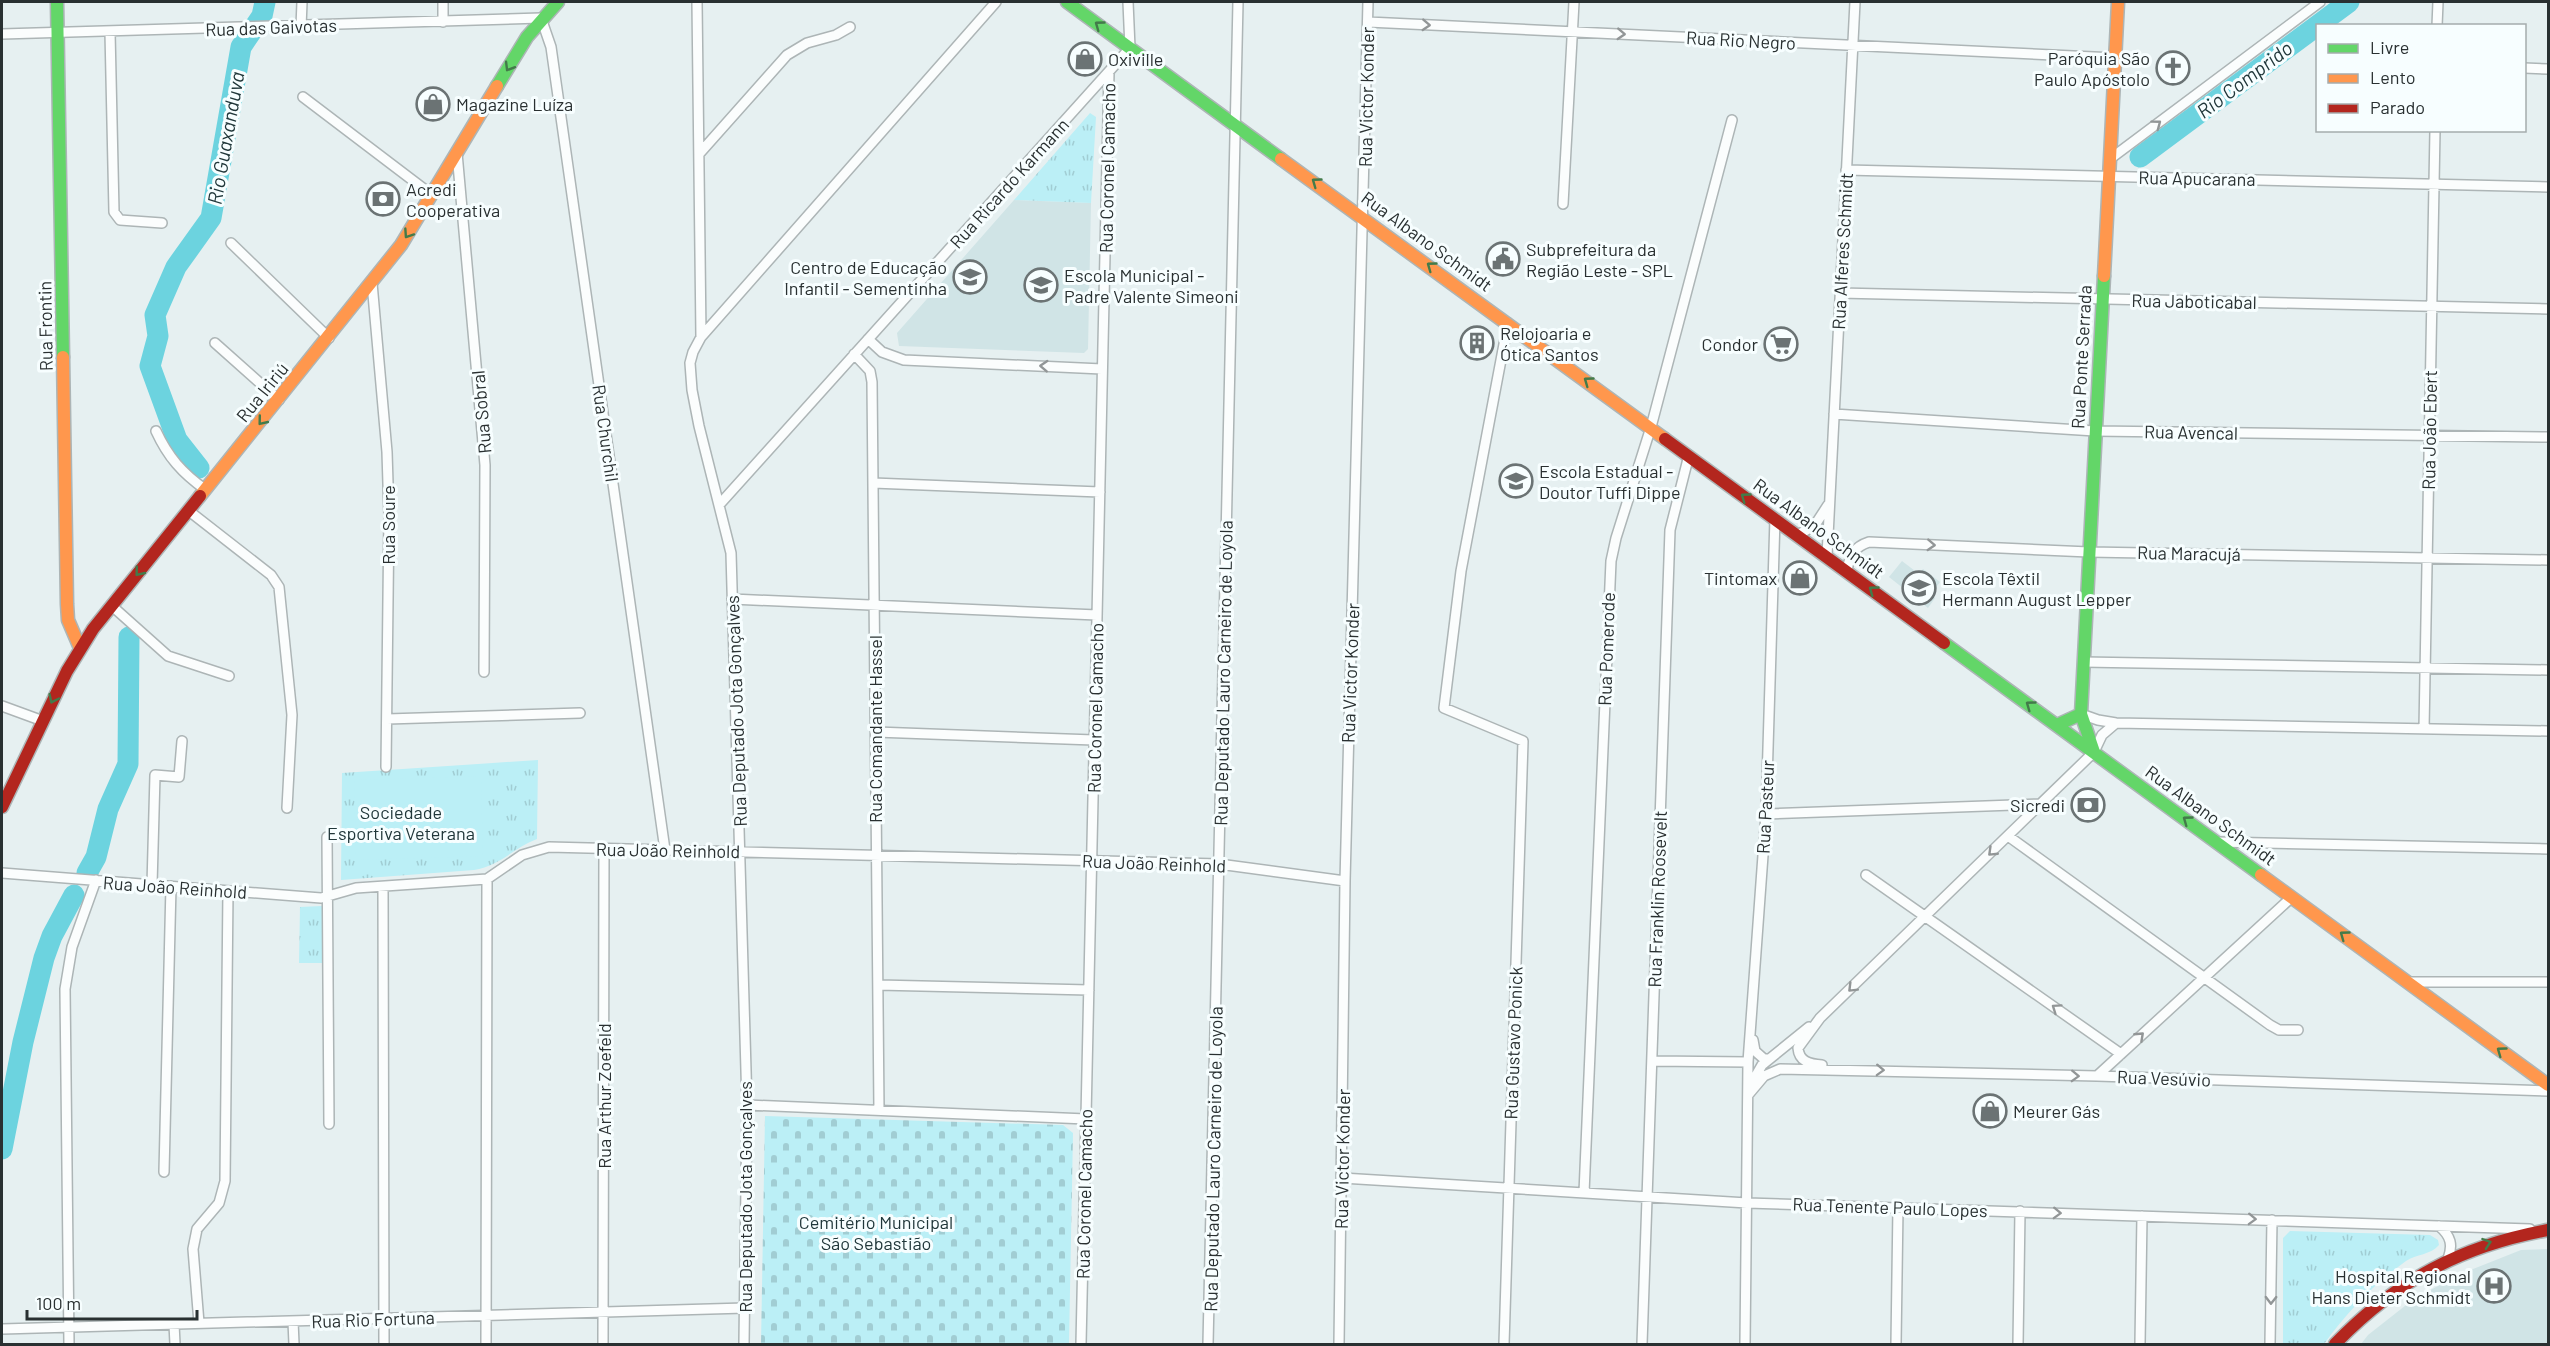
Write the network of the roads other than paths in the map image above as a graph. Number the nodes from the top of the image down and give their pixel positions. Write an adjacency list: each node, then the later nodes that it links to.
1 (57, 2): 24 (main road, Rua Frontin)
2 (302, 2): 20 (street)
3 (443, 2): 17 (street)
4 (558, 2): 16 (main road, Rua Iririú)
5 (697, 2): 37 (street)
6 (996, 2): 54 (street)
7 (1067, 2): 27 (main road, Rua Albano Schmidt, one-way to 7)
8 (1128, 2): 27 (street)
9 (1238, 2): 34 (street, Rua Deputado Lauro Carneiro de Loyola)
10 (1368, 2): 18 (street, Rua Victor Konder)
11 (1574, 2): 23 (street)
12 (1855, 2): 26 (street, Rua Alferes Schmidt)
13 (2118, 2): 28 (main road, Rua Ponte Serrada)
14 (2320, 2): 38 (street, one-way to 14)
15 (2438, 2): 19 (street)
16 (541, 18): 17 (street, Rua das Gaivotas); 36 (main road, Rua Iririú, one-way to 36); 114 (street, Rua Churchil)
17 (443, 22): 20 (street, Rua das Gaivotas)
18 (1368, 22): 23 (street, Rua Rio Negro, one-way to 23); 45 (street, Rua Victor Konder)
19 (2437, 24)
20 (301, 27): 22 (street, Rua das Gaivotas)
21 (850, 27): 37 (street)
22 (110, 32): 24 (street, Rua das Gaivotas); 46 (street)
23 (1572, 32): 26 (street, Rua Rio Negro, one-way to 26); 44 (street)
24 (58, 33): 25 (street, Rua das Gaivotas); 85 (main road, Rua Frontin)
25 (2, 34)
26 (1853, 45): 28 (street, Rua Rio Negro); 39 (street, Rua Alferes Schmidt)
27 (1130, 48): 31 (street, Rua Ricardo Karmann); 34 (main road, Rua Albano Schmidt)
28 (2115, 58): 38 (main road, Rua Ponte Serrada)
29 (2526, 68): 30 (street)
30 (2548, 69)
31 (1109, 72): 56 (street, Rua Ricardo Karmann); 59 (street, Rua Coronel Camacho)
32 (303, 97): 43 (street)
33 (1732, 120): 62 (street, Rua Pomerode)
34 (1235, 123): 45 (main road, Rua Albano Schmidt, one-way to 34); 118 (street, Rua Deputado Lauro Carneiro de Loyola)
35 (2435, 132): 41 (street, Rua João Ebert)
36 (457, 153): 43 (main road, Rua Iririú); 89 (street, Rua Sobral)
37 (699, 154): 54 (street)
38 (2110, 159): 40 (main road, Rua Ponte Serrada)
39 (1846, 170): 40 (street, Rua Apucarana); 49 (street, Rua Alferes Schmidt)
40 (2109, 176): 41 (street, Rua Apucarana); 50 (main road, Rua Ponte Serrada)
41 (2434, 184): 42 (street, Rua Apucarana); 51 (street, Rua João Ebert)
42 (2548, 187)
43 (432, 195): 48 (main road, Rua Iririú, one-way to 48)
44 (1563, 204)
45 (1364, 217): 53 (main road, Rua Albano Schmidt, one-way to 45); 123 (street, Rua Victor Konder)
46 (162, 223)
47 (231, 243): 55 (street)
48 (372, 283): 55 (main road, Rua Iririú); 94 (street, Rua Soure)
49 (1840, 293): 50 (street, Rua Jaboticabal); 61 (street, Rua Alferes Schmidt)
50 (2102, 299): 51 (street, Rua Jaboticabal); 64 (main road, Rua Ponte Serrada)
51 (2432, 307): 52 (street, Rua Jaboticabal); 65 (street, Rua João Ebert)
52 (2548, 309)
53 (1508, 322): 62 (main road, Rua Albano Schmidt, one-way to 53); 154 (street, Rua Gustavo Ponick)
54 (701, 337): 72 (street, Rua Deputado Jota Gonçalves)
55 (328, 338): 60 (main road, Rua Iririú)
56 (868, 339): 58 (street, Rua Ricardo Karmann); 59 (street, one-way to 56)
57 (215, 343): 60 (street)
58 (854, 354): 68 (street, Rua Comandante Hassel); 72 (street, Rua Ricardo Karmann)
59 (1102, 369): 70 (street, Rua Coronel Camacho)
60 (279, 400): 69 (main road, Rua Iririú, one-way to 69)
61 (1834, 414): 64 (street, Rua Avencal); 71 (street, Rua Alferes Schmidt)
62 (1651, 427): 67 (main road, Rua Albano Schmidt); 155 (street, Rua Pomerode)
63 (156, 431): 69 (street)
64 (2096, 431): 65 (street, Rua Avencal); 76 (main road, Rua Ponte Serrada)
65 (2429, 436): 66 (street, Rua Avencal); 78 (street, Rua João Ebert)
66 (2548, 437)
67 (1689, 455): 74 (main road, Rua Albano Schmidt, one-way to 67); 141 (street, Rua Franklin Roosevelt)
68 (873, 483): 70 (street); 83 (street, Rua Comandante Hassel)
69 (206, 490): 73 (main road, Rua Iririú)
70 (1100, 492): 84 (street, Rua Coronel Camacho)
71 (1830, 500): 75 (street, Rua Alferes Schmidt); 77 (street, Rua Alferes Schmidt)
72 (719, 505): 81 (street, Rua Deputado Jota Gonçalves)
73 (189, 511): 82 (main road, Rua Iririú, one-way to 82); 107 (street)
74 (1775, 518): 75 (main road, Rua Albano Schmidt); 108 (street, Rua Pasteur)
75 (1798, 535): 77 (main road, Rua Albano Schmidt)
76 (2089, 552): 78 (street, Rua Maracujá); 80 (street, Rua Maracujá, one-way to 76); 86 (main road, Rua Ponte Serrada)
77 (1827, 556): 80 (main road, Rua Albano Schmidt)
78 (2427, 558): 79 (street, Rua Maracujá); 87 (street, Rua João Ebert)
79 (2548, 560)
80 (1847, 570): 97 (main road, Rua Albano Schmidt, one-way to 80)
81 (732, 599): 83 (street); 115 (street, Rua Deputado Jota Gonçalves)
82 (112, 606): 85 (main road, Rua Iririú); 90 (street)
83 (874, 606): 84 (street); 100 (street, Rua Comandante Hassel)
84 (1097, 615): 101 (street, Rua Coronel Camacho)
85 (80, 648): 95 (main road, Rua Iririú, one-way to 95)
86 (2083, 662): 87 (street); 93 (main road, Rua Ponte Serrada)
87 (2425, 668): 88 (street); 98 (street, Rua João Ebert)
88 (2548, 670)
89 (484, 672)
90 (229, 676)
91 (2, 705): 95 (street)
92 (580, 713): 94 (street)
93 (2080, 714): 96 (street); 97 (main road); 103 (main road, Rua Ponte Serrada)
94 (387, 719): 104 (street, Rua Soure)
95 (43, 721): 105 (main road, Rua Iririú)
96 (2116, 723): 98 (street); 103 (street)
97 (2057, 725): 103 (main road, Rua Albano Schmidt)
98 (2424, 729): 99 (street)
99 (2548, 731)
100 (876, 732): 101 (street); 116 (street, Rua Comandante Hassel)
101 (1094, 740): 117 (street, Rua Coronel Camacho)
102 (182, 741): 124 (street)
103 (2094, 752): 106 (street); 111 (main road, Rua Albano Schmidt, one-way to 103)
104 (386, 766)
105 (2, 804)
106 (2041, 804): 108 (street); 109 (street)
107 (288, 808)
108 (1766, 814): 137 (street, Rua Pasteur)
109 (2008, 836): 130 (street, one-way to 130); 131 (street)
110 (327, 837): 128 (street)
111 (2217, 842): 113 (street); 129 (main road, Rua Albano Schmidt)
112 (604, 848): 114 (street, Rua João Reinhold); 121 (street, Rua João Reinhold); 166 (street, Rua Arthur Zoefeld)
113 (2548, 849)
114 (665, 850): 115 (street, Rua João Reinhold)
115 (740, 851): 116 (street, Rua João Reinhold); 148 (street, Rua Deputado Jota Gonçalves)
116 (877, 855): 117 (street, Rua João Reinhold); 134 (street, Rua Comandante Hassel)
117 (1092, 861): 118 (street, Rua João Reinhold); 135 (street, Rua Coronel Camacho)
118 (1219, 864): 123 (street, Rua João Reinhold); 182 (street, Rua Deputado Lauro Carneiro de Loyola)
119 (2, 873): 122 (street, Rua João Reinhold)
120 (1866, 875): 130 (street)
121 (487, 879): 126 (street, Rua João Reinhold); 167 (street)
122 (91, 880): 124 (street, Rua João Reinhold); 172 (street)
123 (1345, 881): 153 (street, Rua Victor Konder)
124 (152, 885): 125 (street, Rua João Reinhold)
125 (171, 886): 127 (street, Rua João Reinhold); 152 (street)
126 (384, 887): 128 (street, Rua João Reinhold); 168 (street)
127 (228, 891): 128 (street, Rua João Reinhold); 170 (street)
128 (328, 896): 151 (street)
129 (2292, 897): 131 (street); 132 (main road, Rua Albano Schmidt, one-way to 129)
130 (1925, 916): 136 (street, one-way to 136); 139 (street, one-way to 130)
131 (2204, 977): 138 (street); 139 (street, one-way to 131)
132 (2408, 982): 133 (street); 145 (main road, Rua Albano Schmidt, one-way to 132)
133 (2548, 982)
134 (878, 985): 135 (street); 149 (street, Rua Comandante Hassel)
135 (1089, 990): 150 (street, Rua Coronel Camacho)
136 (1820, 1018): 140 (street); 143 (street)
137 (1751, 1029): 140 (street); 142 (street, Rua Pasteur)
138 (2298, 1030)
139 (2121, 1054): 144 (street)
140 (1769, 1059): 147 (street)
141 (1652, 1061): 142 (street); 156 (street, Rua Franklin Roosevelt)
142 (1748, 1062): 147 (street, Rua Pasteur)
143 (1845, 1069): 144 (street, Rua Vesúvio, one-way to 144); 147 (street, Rua Vesúvio)
144 (2097, 1076): 146 (street, Rua Vesúvio)
145 (2548, 1085)
146 (2548, 1091)
147 (1748, 1093): 157 (street, Rua Pasteur)
148 (747, 1105): 149 (street); 165 (street, Rua Deputado Jota Gonçalves)
149 (879, 1110): 150 (street)
150 (1086, 1119): 181 (street, Rua Coronel Camacho)
151 (329, 1124)
152 (164, 1172)
153 (1342, 1178): 154 (street, Rua Tenente Paulo Lopes); 183 (street, Rua Victor Konder)
154 (1509, 1189): 155 (street, Rua Tenente Paulo Lopes); 184 (street, Rua Gustavo Ponick)
155 (1584, 1193): 156 (street, Rua Tenente Paulo Lopes)
156 (1647, 1197): 157 (street, Rua Tenente Paulo Lopes); 185 (street, Rua Franklin Roosevelt)
157 (1747, 1203): 158 (street, Rua Tenente Paulo Lopes); 186 (street, Rua Pasteur)
158 (1898, 1207): 159 (street, Rua Tenente Paulo Lopes); 187 (street)
159 (2020, 1211): 160 (street, Rua Tenente Paulo Lopes, one-way to 160); 188 (street)
160 (2142, 1216): 161 (street, Rua Tenente Paulo Lopes, one-way to 161); 189 (street)
161 (2272, 1220): 162 (street, Rua Tenente Paulo Lopes); 190 (street, one-way to 190)
162 (2439, 1226): 163 (street, Rua Tenente Paulo Lopes); 164 (street)
163 (2548, 1230): 164 (main road, one-way to 163)
164 (2448, 1259): 191 (main road)
165 (745, 1308): 166 (street, Rua Rio Fortuna); 180 (street, Rua Deputado Jota Gonçalves)
166 (603, 1312): 167 (street, Rua Rio Fortuna); 179 (street, Rua Arthur Zoefeld)
167 (486, 1316): 168 (street, Rua Rio Fortuna); 178 (street)
168 (384, 1318): 169 (street, Rua Rio Fortuna); 177 (street)
169 (293, 1321): 170 (street, Rua Rio Fortuna); 176 (street)
170 (199, 1323): 171 (street, Rua Rio Fortuna)
171 (174, 1324): 172 (street, Rua Rio Fortuna); 175 (street)
172 (69, 1327): 173 (street, Rua Rio Fortuna); 174 (street)
173 (2, 1329)
174 (69, 1344)
175 (175, 1344)
176 (294, 1344)
177 (384, 1344)
178 (486, 1344)
179 (603, 1344)
180 (744, 1344)
181 (1081, 1344)
182 (1208, 1344)
183 (1339, 1344)
184 (1504, 1344)
185 (1642, 1344)
186 (1745, 1344)
187 (1896, 1344)
188 (2018, 1344)
189 (2140, 1344)
190 (2270, 1344)
191 (2335, 1344)

